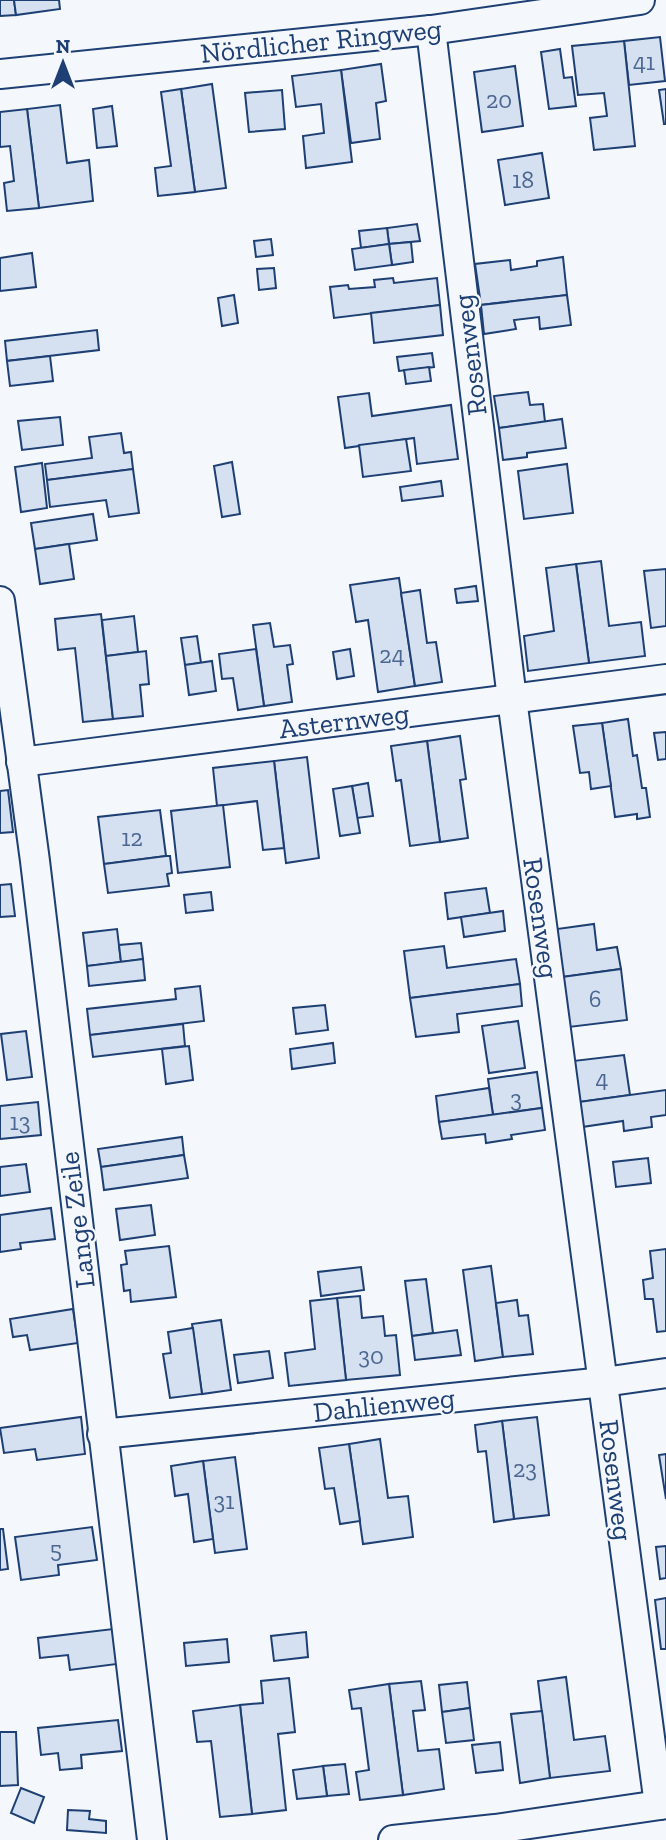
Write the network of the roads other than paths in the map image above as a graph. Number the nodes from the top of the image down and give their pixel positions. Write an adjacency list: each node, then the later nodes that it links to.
1 (640, 0): 2 (street, Nördlicher Ringweg)
2 (430, 30): 3 (street, Nördlicher Ringweg); 6 (street, Rosenweg)
3 (0, 74)
4 (0, 601): 7 (street, Lange Zeile)
5 (666, 679): 6 (street, Asternweg)
6 (512, 699): 7 (street, Asternweg); 9 (street, Rosenweg)
7 (21, 762): 10 (street, Lange Zeile)
8 (666, 1373): 9 (street, Dahlienweg)
9 (604, 1382): 10 (street, Dahlienweg); 11 (street, Rosenweg)
10 (102, 1434): 13 (street, Lange Zeile)
11 (663, 1805): 12 (street)
12 (495, 1835): 14 (street)
13 (152, 1840)
14 (393, 1840)

